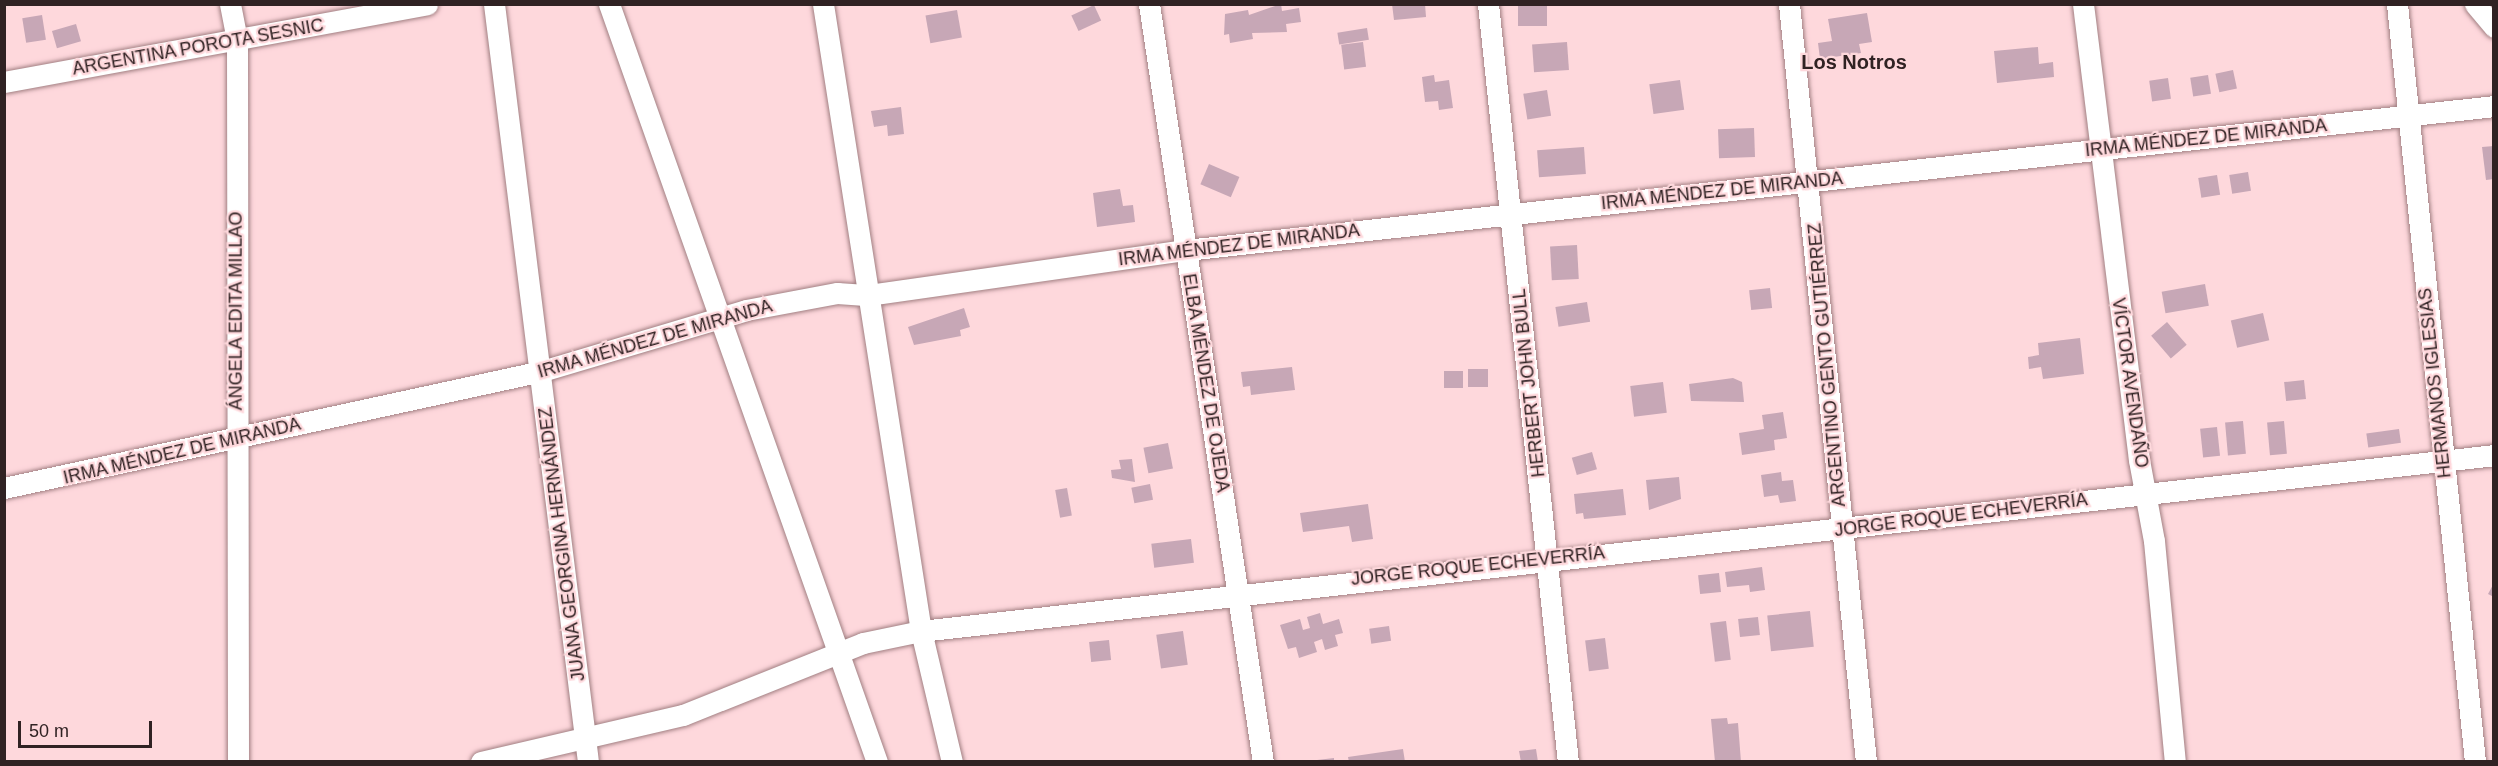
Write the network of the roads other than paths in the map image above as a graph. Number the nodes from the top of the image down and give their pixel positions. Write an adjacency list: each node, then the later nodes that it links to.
1 (230, 4): 13 (street, ÁNGELA EDITA MILLAO)
2 (427, 4): 13 (street, ARGENTINA POROTA SESNIC)
3 (494, 4): 23 (street, JUANA GEORGINA HERNÁNDEZ)
4 (609, 4): 22 (street)
5 (823, 4): 21 (street)
6 (1149, 4): 20 (street, ELBA MÉNDEZ DE OJEDA)
7 (1488, 4): 19 (street, HERBERT JOHN BULL)
8 (1789, 4): 18 (street, ARGENTINO GENTO GUTIÉRREZ)
9 (2083, 4): 17 (street, VÍCTOR AVENDAÑO)
10 (2397, 4): 16 (street, HERMANOS IGLESIAS)
11 (2475, 4): 12 (street)
12 (2493, 27)
13 (237, 40): 14 (street, ARGENTINA POROTA SESNIC); 24 (street, ÁNGELA EDITA MILLAO)
14 (4, 82)
15 (2493, 106): 16 (street, IRMA MÉNDEZ DE MIRANDA)
16 (2407, 117): 17 (street, IRMA MÉNDEZ DE MIRANDA); 26 (street, HERMANOS IGLESIAS)
17 (2100, 149): 18 (street, IRMA MÉNDEZ DE MIRANDA); 28 (street, VÍCTOR AVENDAÑO)
18 (1809, 181): 19 (street, IRMA MÉNDEZ DE MIRANDA); 29 (street, ARGENTINO GENTO GUTIÉRREZ)
19 (1512, 213): 20 (street, IRMA MÉNDEZ DE MIRANDA); 30 (street, HERBERT JOHN BULL)
20 (1186, 250): 21 (street, IRMA MÉNDEZ DE MIRANDA); 31 (street, ELBA MÉNDEZ DE OJEDA)
21 (869, 295): 22 (street, IRMA MÉNDEZ DE MIRANDA); 32 (street)
22 (721, 317): 23 (street, IRMA MÉNDEZ DE MIRANDA); 33 (street)
23 (542, 371): 24 (street, IRMA MÉNDEZ DE MIRANDA); 34 (street, JUANA GEORGINA HERNÁNDEZ)
24 (235, 438): 27 (street, IRMA MÉNDEZ DE MIRANDA); 35 (street, ÁNGELA EDITA MILLAO)
25 (2493, 455): 26 (street, JORGE ROQUE ECHEVERRÍA)
26 (2444, 461): 28 (street, JORGE ROQUE ECHEVERRÍA); 44 (street, HERMANOS IGLESIAS)
27 (4, 488)
28 (2146, 492): 29 (street, JORGE ROQUE ECHEVERRÍA); 43 (street, VÍCTOR AVENDAÑO)
29 (1843, 529): 30 (street, JORGE ROQUE ECHEVERRÍA); 42 (street, ARGENTINO GENTO GUTIÉRREZ)
30 (1547, 557): 31 (street, JORGE ROQUE ECHEVERRÍA); 41 (street, HERBERT JOHN BULL)
31 (1238, 593): 32 (street, JORGE ROQUE ECHEVERRÍA); 40 (street, ELBA MÉNDEZ DE OJEDA)
32 (921, 631): 33 (street, JORGE ROQUE ECHEVERRÍA); 39 (street)
33 (839, 653): 34 (street, JORGE ROQUE ECHEVERRÍA); 38 (street)
34 (585, 737): 36 (street, JORGE ROQUE ECHEVERRÍA); 37 (street, JUANA GEORGINA HERNÁNDEZ)
35 (238, 762)
36 (481, 762)
37 (588, 762)
38 (877, 762)
39 (952, 762)
40 (1263, 762)
41 (1568, 762)
42 (1866, 762)
43 (2175, 762)
44 (2475, 762)

